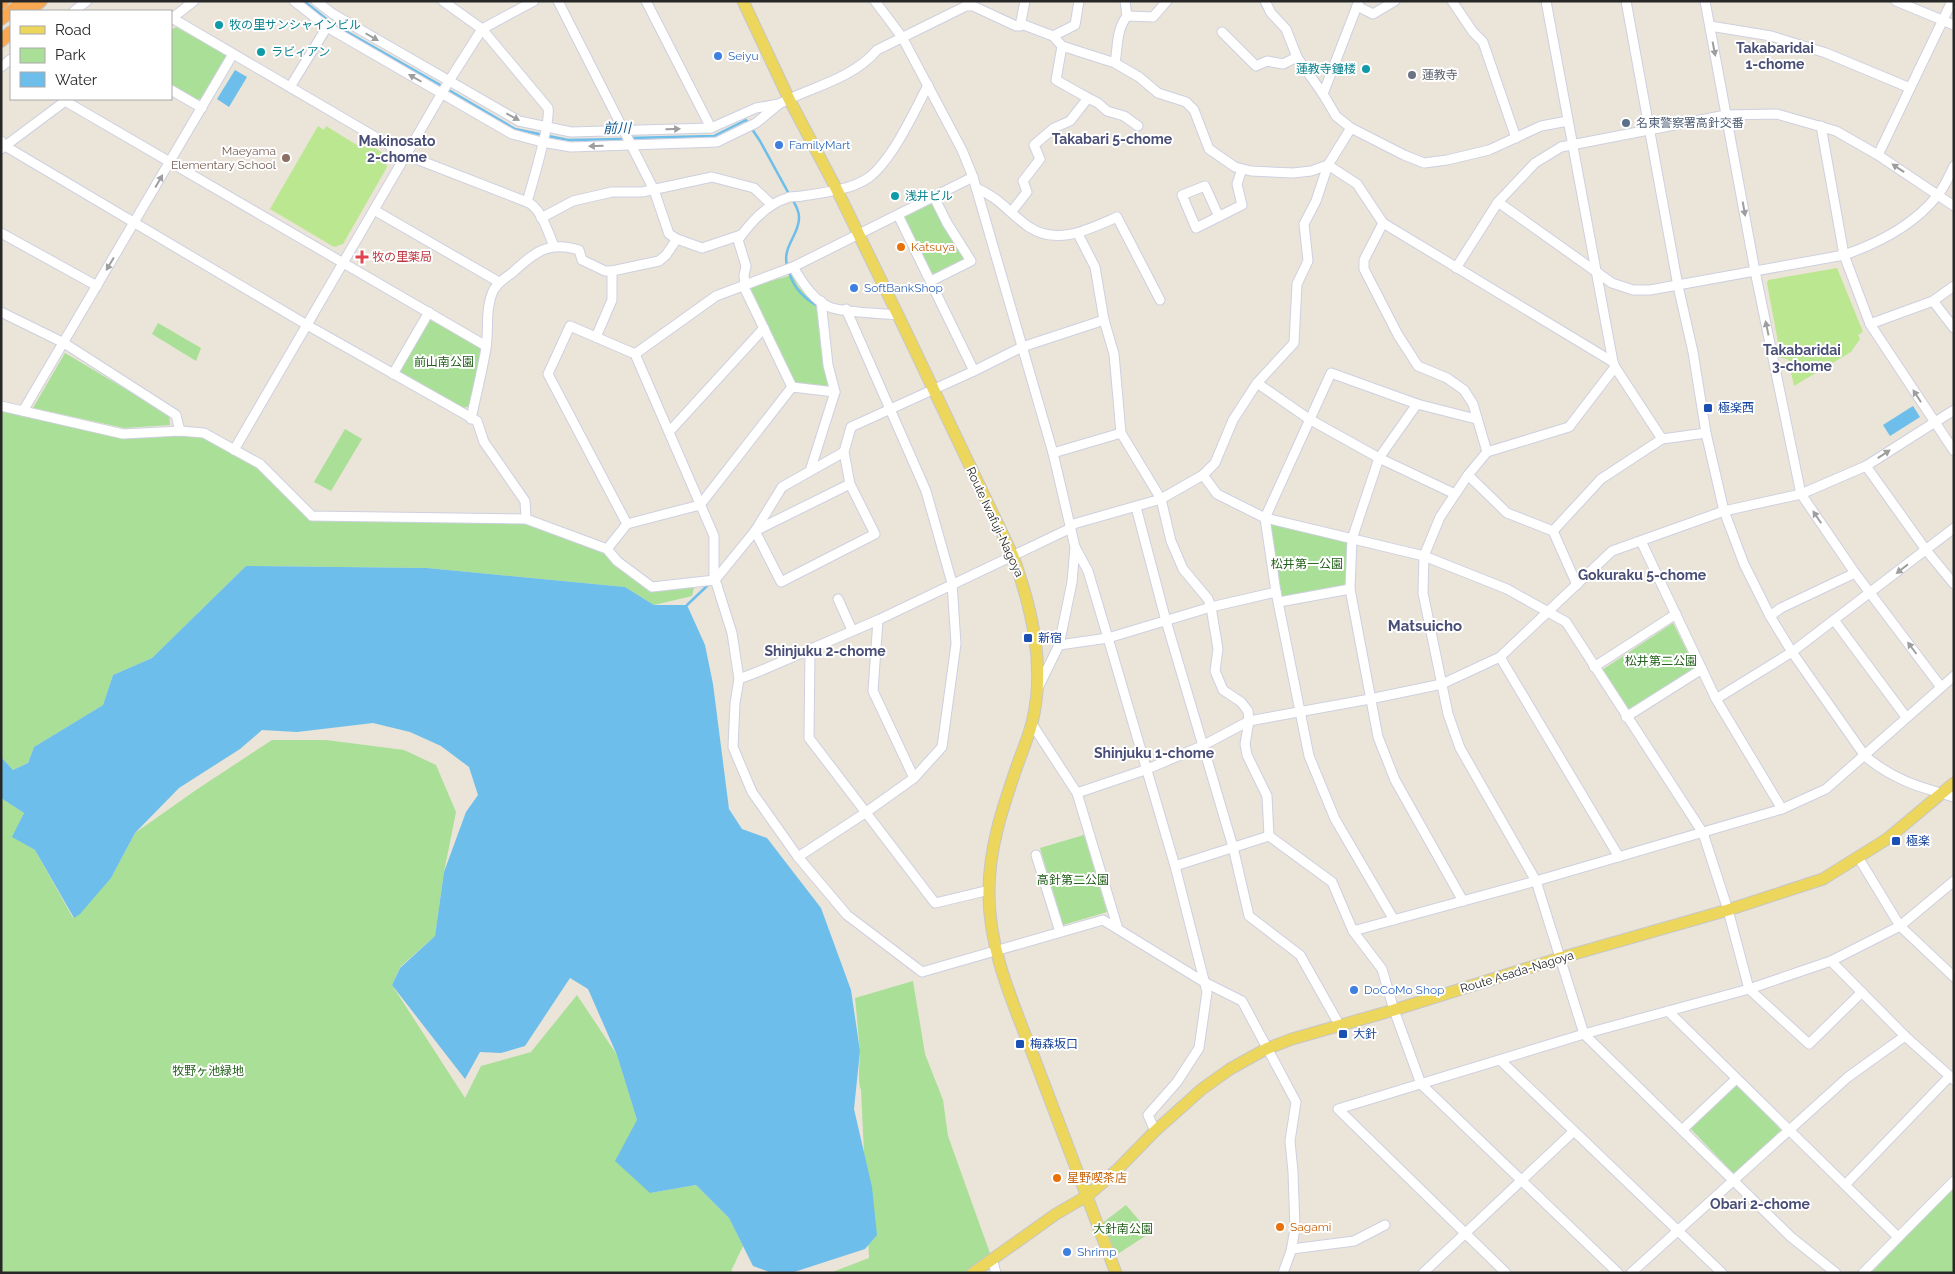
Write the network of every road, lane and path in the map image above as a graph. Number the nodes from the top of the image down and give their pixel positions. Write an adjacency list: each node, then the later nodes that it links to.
1 (24, 1): 27 (highway)
2 (41, 1): 28 (highway)
3 (48, 1): 29 (highway)
4 (87, 1): 30 (street)
5 (194, 1): 32 (street)
6 (294, 1): 37 (street)
7 (316, 1): 46 (street, one-way to 46)
8 (443, 1): 38 (street)
9 (534, 1): 38 (street)
10 (558, 1): 65 (street)
11 (646, 1): 62 (street)
12 (743, 1): 55 (main road, Route Iwafuji-Nagoya)
13 (875, 1): 41 (street)
14 (1025, 1): 35 (street)
15 (1079, 1): 40 (street)
16 (1125, 1): 31 (street)
17 (1167, 1): 31 (street)
18 (1265, 1): 44 (street)
19 (1395, 1): 26 (street)
20 (1452, 1): 66 (street)
21 (1546, 1): 58 (street)
22 (1626, 1): 64 (street)
23 (1705, 1): 36 (street)
24 (1896, 1): 33 (street)
25 (1952, 1): 33 (street)
26 (1358, 3): 52 (street)
27 (12, 10)
28 (30, 10)
29 (37, 10)
30 (75, 10)
31 (1126, 16): 45 (street)
32 (172, 19): 43 (street)
33 (1943, 20): 34 (street); 49 (street)
34 (1954, 25)
35 (1020, 26): 40 (street); 41 (street)
36 (1710, 26): 49 (street); 57 (street, one-way to 57)
37 (327, 27): 48 (street); 51 (street, one-way to 37)
38 (482, 29): 46 (street); 61 (street)
39 (1222, 32): 44 (street)
40 (1053, 36): 42 (street)
41 (902, 37): 47 (street); 55 (street)
42 (1062, 46): 45 (street); 53 (street)
43 (233, 54): 48 (street); 56 (street)
44 (1297, 57): 52 (street)
45 (1115, 63): 76 (street)
46 (448, 82): 51 (street); 61 (street, one-way to 61)
47 (928, 85): 77 (street); 80 (street)
48 (290, 87): 72 (street)
49 (1910, 88): 71 (street)
50 (172, 91): 56 (street)
51 (443, 92): 67 (street); 72 (street)
52 (1323, 94): 63 (street)
53 (1088, 98): 59 (street); 88 (street)
54 (66, 100): 70 (street); 73 (street)
55 (784, 101): 62 (street); 68 (street); 80 (main road, Route Iwafuji-Nagoya)
56 (202, 108): 73 (street)
57 (1726, 115): 60 (street); 64 (street); 105 (street, one-way to 105)
58 (1568, 121): 66 (street); 69 (street)
59 (1138, 126)
60 (1821, 126): 71 (street); 100 (street)
61 (546, 128): 65 (street); 67 (street)
62 (712, 128): 65 (street, one-way to 62)
63 (1351, 128): 66 (street); 74 (street)
64 (1650, 130): 69 (street); 111 (street)
65 (624, 132): 68 (street)
66 (1516, 138)
67 (543, 140): 68 (street, one-way to 67); 83 (street)
68 (630, 144): 79 (street)
69 (1572, 144): 84 (street); 106 (street)
70 (3, 146): 92 (street)
71 (1878, 154): 81 (street, one-way to 71)
72 (406, 155): 83 (street); 87 (street)
73 (170, 162): 92 (street, one-way to 73); 101 (street)
74 (1328, 165): 76 (street); 93 (street); 133 (street)
75 (1954, 166): 81 (street)
76 (1242, 169): 90 (street)
77 (973, 177): 78 (street); 82 (street)
78 (976, 188): 88 (street); 128 (street)
79 (654, 190): 85 (street); 91 (street); 98 (street)
80 (837, 190): 85 (street); 95 (main road, Route Iwafuji-Nagoya)
81 (1938, 195): 86 (street); 100 (street)
82 (934, 198): 89 (street); 107 (street)
83 (527, 202): 91 (street)
84 (1498, 202): 103 (street); 106 (street)
85 (772, 205): 97 (street)
86 (1954, 206)
87 (374, 210): 101 (street); 108 (street)
88 (1012, 211): 96 (street)
89 (898, 215): 95 (street); 107 (street)
90 (1219, 217): 90 (street)
91 (541, 218): 99 (street)
92 (135, 222): 110 (street, one-way to 110); 122 (street)
93 (1383, 222): 103 (street); 144 (street)
94 (1, 233): 110 (street)
95 (858, 234): 102 (street); 119 (main road, Route Iwafuji-Nagoya)
96 (1078, 234): 113 (street); 120 (street)
97 (742, 235): 98 (street); 109 (street)
98 (677, 239): 104 (street)
99 (554, 246): 104 (street); 108 (street)
100 (1844, 255): 105 (street); 121 (street)
101 (343, 262): 118 (street); 122 (street)
102 (789, 268): 109 (street); 114 (street)
103 (1456, 268): 130 (street)
104 (612, 271): 125 (street)
105 (1755, 271): 111 (street); 163 (street, one-way to 105)
106 (1598, 272): 111 (street); 130 (street)
107 (931, 281): 131 (street)
108 (499, 282): 127 (street)
109 (744, 285): 123 (street); 129 (street)
110 (97, 286): 126 (street)
111 (1678, 286): 149 (street)
112 (1954, 286): 115 (street)
113 (1160, 300)
114 (822, 301): 116 (street); 136 (street)
115 (1933, 301): 121 (street); 124 (street)
116 (846, 309): 119 (street); 139 (street)
117 (1, 312): 126 (street)
118 (429, 312): 127 (street); 132 (street)
119 (898, 315): 135 (main road, Route Iwafuji-Nagoya)
120 (1104, 320): 128 (street); 148 (street)
121 (1870, 324): 145 (street, one-way to 121)
122 (307, 325): 132 (street); 151 (street)
123 (764, 328): 134 (street); 147 (street)
124 (1954, 328)
125 (596, 337): 129 (street); 170 (street)
126 (64, 343): 141 (street); 146 (street)
127 (486, 346): 142 (street)
128 (1022, 347): 131 (street); 155 (street)
129 (635, 354): 147 (street)
130 (1614, 365): 150 (street); 154 (street)
131 (974, 371): 135 (street)
132 (393, 374): 142 (street)
133 (1257, 384): 143 (street); 159 (street)
134 (792, 387): 136 (street); 165 (street)
135 (932, 390): 139 (street); 180 (main road, Route Iwafuji-Nagoya)
136 (835, 392): 158 (street)
137 (1417, 404): 143 (street); 144 (street); 156 (street)
138 (1, 406): 141 (street)
139 (890, 409): 153 (street); 184 (street)
140 (1954, 410): 145 (street)
141 (24, 412): 146 (street)
142 (471, 419): 169 (street)
143 (1309, 419): 156 (street); 168 (street)
144 (1476, 419): 154 (street)
145 (1935, 422): 152 (street); 157 (street, one-way to 145)
146 (180, 431): 151 (street)
147 (669, 432): 165 (street)
148 (1121, 433): 155 (street); 164 (street)
149 (1706, 433): 150 (street); 167 (street)
150 (1662, 439): 174 (street)
151 (234, 450): 169 (street)
152 (1954, 451)
153 (844, 452): 158 (street); 161 (street)
154 (1486, 452): 160 (street)
155 (1053, 454): 171 (street)
156 (1379, 458): 162 (street); 175 (street)
157 (1866, 466): 163 (street); 179 (street)
158 (810, 471): 173 (street)
159 (1203, 475): 164 (street); 168 (street)
160 (1468, 475): 162 (street); 174 (street)
161 (850, 484): 173 (street); 173 (street)
162 (1455, 494): 181 (street)
163 (1801, 494): 167 (street); 182 (street, one-way to 163)
164 (1162, 499): 166 (street); 192 (street)
165 (700, 505): 170 (street); 183 (street)
166 (1136, 507): 171 (street); 198 (street)
167 (1724, 511): 176 (street); 195 (street)
168 (1265, 518): 175 (street); 188 (street)
169 (526, 519): 178 (street)
170 (627, 524): 178 (street)
171 (1070, 526): 177 (street); 180 (street)
172 (1954, 528): 179 (street)
173 (755, 531): 183 (street)
174 (1553, 531): 186 (street)
175 (1352, 539): 181 (street); 187 (street)
176 (1641, 541): 186 (street); 194 (street)
177 (1075, 547): 200 (street); 201 (street)
178 (607, 549): 183 (street)
179 (1926, 550): 185 (street); 189 (street, one-way to 189)
180 (1013, 556): 184 (street); 211 (main road, Route Iwafuji-Nagoya)
181 (1424, 556): 193 (street); 209 (street)
182 (1855, 573): 189 (street); 195 (street)
183 (715, 580): 208 (street)
184 (952, 584): 196 (street); 222 (street)
185 (1954, 584)
186 (1577, 585): 193 (street)
187 (1350, 589): 191 (street); 212 (street)
188 (1276, 592): 191 (street); 192 (street)
189 (1870, 593): 197 (street); 210 (street, one-way to 189)
190 (838, 599): 199 (street)
191 (1279, 602): 214 (street)
192 (1211, 607): 198 (street); 217 (street)
193 (1548, 612): 204 (street); 205 (street)
194 (1676, 614): 205 (street); 206 (street)
195 (1770, 616): 203 (street)
196 (878, 620): 199 (street); 222 (street)
197 (1834, 620): 203 (street); 216 (street)
198 (1166, 621): 200 (street); 219 (street)
199 (852, 630): 202 (street)
200 (1108, 638): 201 (street); 221 (street)
201 (1060, 646): 211 (street)
202 (810, 648): 208 (street); 228 (street)
203 (1792, 652): 213 (street); 220 (street)
204 (1500, 657): 209 (street); 234 (street)
205 (1594, 666): 215 (street)
206 (1702, 669): 213 (street); 215 (street)
207 (1954, 676): 210 (street)
208 (739, 679): 233 (street)
209 (1442, 684): 212 (street); 237 (street)
210 (1941, 687): 216 (street)
211 (1038, 688): 218 (main road, Route Iwafuji-Nagoya)
212 (1370, 699): 214 (street); 240 (street)
213 (1716, 699): 227 (street)
214 (1301, 712): 217 (street); 242 (street)
215 (1626, 717): 229 (street)
216 (1906, 717): 220 (street)
217 (1249, 721): 219 (street); 230 (street)
218 (1032, 724): 224 (street); 239 (main road, Route Iwafuji-Nagoya)
219 (1202, 746): 221 (street); 231 (street)
220 (1865, 756): 225 (street); 227 (street)
221 (1145, 770): 224 (street); 236 (street)
222 (914, 778): 228 (street)
223 (1954, 783): 225 (main road, Route Asada-Nagoya)
224 (1077, 793): 244 (street)
225 (1942, 794): 226 (street); 235 (main road, Route Asada-Nagoya)
226 (1954, 797)
227 (1782, 809): 229 (street)
228 (865, 813): 233 (street); 239 (street)
229 (1703, 833): 234 (street); 241 (street)
230 (1269, 836): 231 (street); 245 (street)
231 (1233, 847): 236 (street); 256 (street)
232 (1036, 855): 246 (street)
233 (798, 857): 247 (street)
234 (1619, 857): 237 (street)
235 (1858, 857): 241 (main road, Route Asada-Nagoya); 243 (street)
236 (1175, 866): 251 (street)
237 (1536, 881): 240 (street); 248 (street)
238 (1954, 881): 243 (street)
239 (989, 890): 247 (main road, Route Iwafuji-Nagoya)
240 (1463, 901): 242 (street)
241 (1728, 910): 248 (main road, Route Asada-Nagoya); 252 (street)
242 (1394, 920): 245 (street)
243 (1900, 926): 249 (street); 250 (street)
244 (1118, 929): 246 (street); 251 (street)
245 (1354, 931): 254 (street)
246 (1060, 932): 247 (street)
247 (996, 950): 272 (main road, Route Iwafuji-Nagoya)
248 (1560, 958): 254 (main road, Route Asada-Nagoya); 257 (street)
249 (1832, 961): 252 (street); 253 (street)
250 (1954, 977)
251 (1204, 982): 259 (street); 264 (street)
252 (1749, 989): 253 (street); 255 (street)
253 (1862, 992): 258 (street)
254 (1394, 1010): 256 (main road, Route Asada-Nagoya); 263 (street)
255 (1668, 1011): 257 (street); 261 (street)
256 (1340, 1026): 259 (main road, Route Asada-Nagoya)
257 (1584, 1034): 260 (street); 265 (street)
258 (1905, 1036): 262 (street); 266 (street)
259 (1266, 1049): 264 (main road, Route Asada-Nagoya); 277 (street)
260 (1500, 1060): 263 (street); 267 (street)
261 (1736, 1078): 265 (street); 266 (street)
262 (1952, 1079): 271 (street)
263 (1421, 1084): 269 (street); 275 (street)
264 (1155, 1130): 272 (main road, Route Asada-Nagoya)
265 (1682, 1130): 268 (street)
266 (1789, 1130): 268 (street); 271 (street)
267 (1574, 1131): 269 (street); 274 (street)
268 (1733, 1180): 274 (street); 288 (street)
269 (1522, 1181): 275 (street); 285 (street)
270 (1954, 1181): 276 (street)
271 (1846, 1184): 276 (street)
272 (1087, 1196): 278 (main road, Route Asada-Nagoya); 281 (main road, Route Iwafuji-Nagoya)
273 (1385, 1225): 277 (street)
274 (1677, 1230): 286 (street); 287 (street)
275 (1466, 1233): 283 (street); 284 (street)
276 (1898, 1236): 289 (street)
277 (1292, 1249): 282 (street)
278 (992, 1259): 279 (main road, Route Asada-Nagoya); 280 (street)
279 (973, 1273)
280 (996, 1273)
281 (1116, 1273)
282 (1283, 1273)
283 (1422, 1273)
284 (1506, 1273)
285 (1618, 1273)
286 (1631, 1273)
287 (1722, 1273)
288 (1836, 1273)
289 (1863, 1273)

